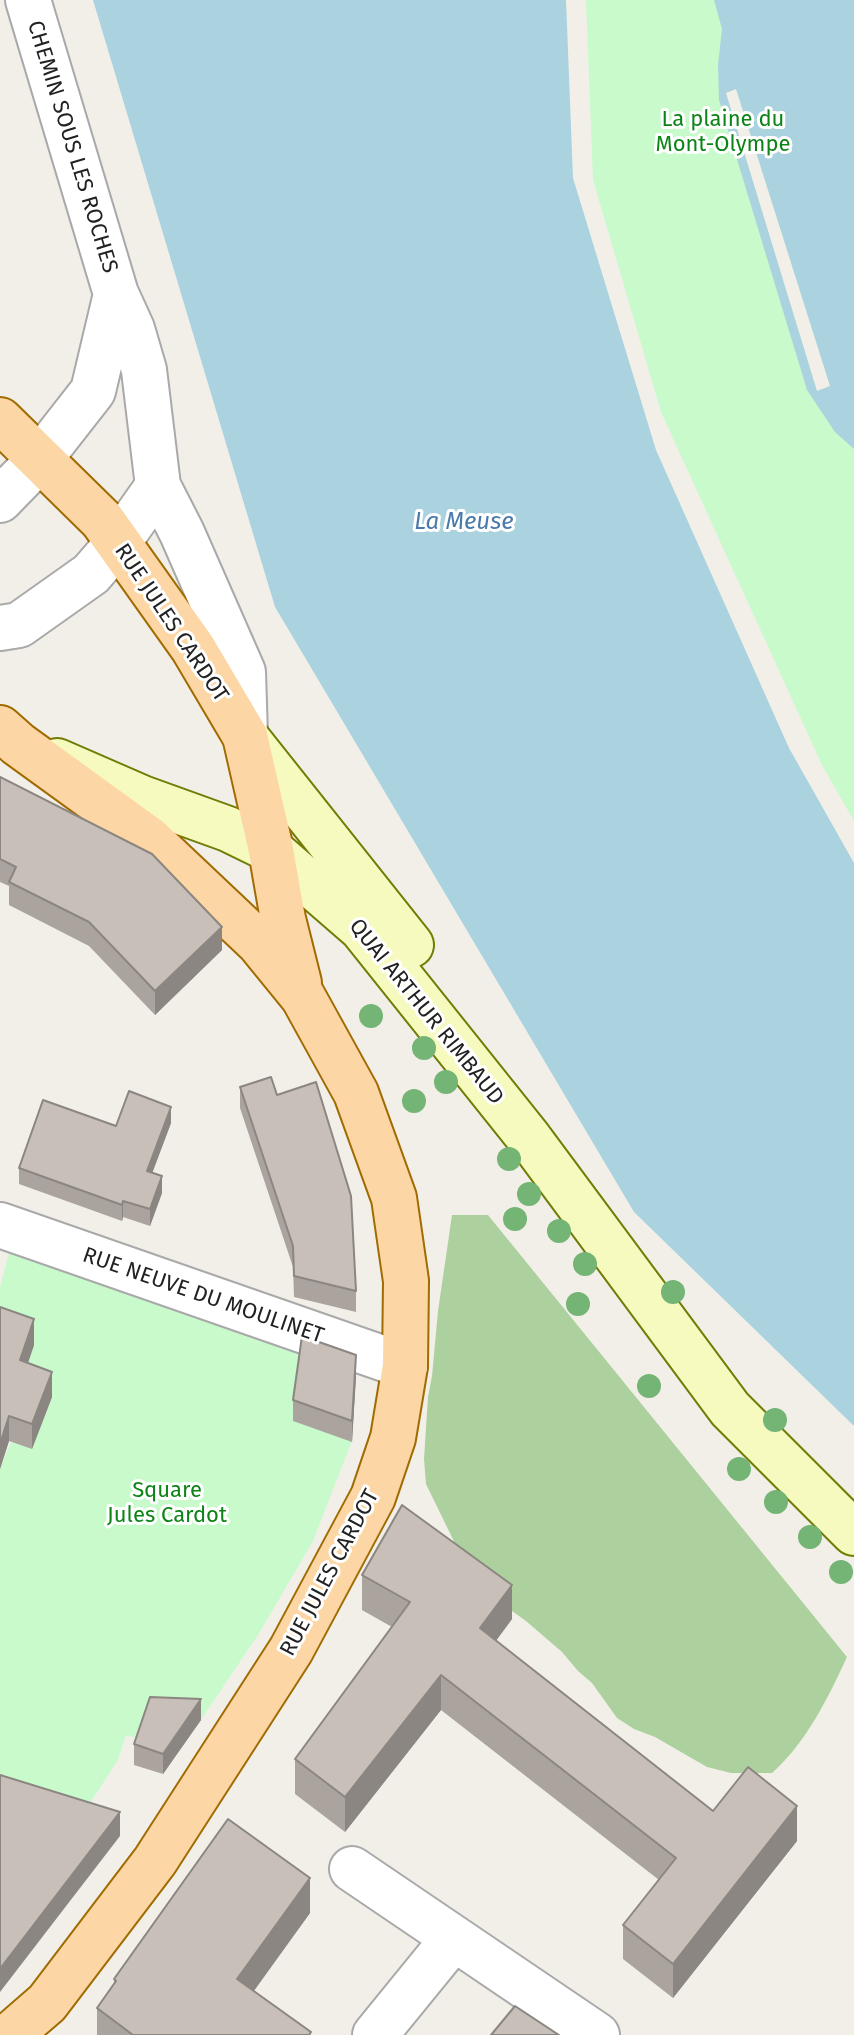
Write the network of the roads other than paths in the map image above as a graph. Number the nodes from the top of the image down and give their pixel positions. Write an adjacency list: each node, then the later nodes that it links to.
1 (28, 0): 2 (street, CHEMIN SOUS LES ROCHES)
2 (116, 294): 4 (street, CHEMIN SOUS LES ROCHES); 5 (street, CHEMIN SOUS LES ROCHES)
3 (0, 420): 4 (main road, RUE JULES CARDOT)
4 (39, 460): 6 (street, CHEMIN SOUS LES ROCHES); 7 (main road, RUE JULES CARDOT)
5 (158, 486): 7 (street); 10 (street, CHEMIN SOUS LES ROCHES)
6 (0, 500)
7 (117, 544): 8 (street); 10 (main road, RUE JULES CARDOT)
8 (0, 628)
9 (9, 736): 11 (main road, QUAI ARTHUR RIMBAUD); 12 (main road, RUE JULES CARDOT)
10 (245, 736): 11 (main road, RUE JULES CARDOT); 13 (main road, QUAI ARTHUR RIMBAUD)
11 (271, 850): 12 (main road, RUE JULES CARDOT); 13 (main road, QUAI ARTHUR RIMBAUD)
12 (303, 997): 15 (main road, RUE JULES CARDOT)
13 (529, 1138): 16 (main road, QUAI ARTHUR RIMBAUD)
14 (0, 1225): 15 (street, RUE NEUVE DU MOULINET)
15 (405, 1366): 19 (main road, RUE JULES CARDOT)
16 (854, 1533)
17 (352, 1869): 18 (street)
18 (454, 1938): 20 (street); 21 (street)
19 (13, 2034)
20 (375, 2035)
21 (597, 2035)

